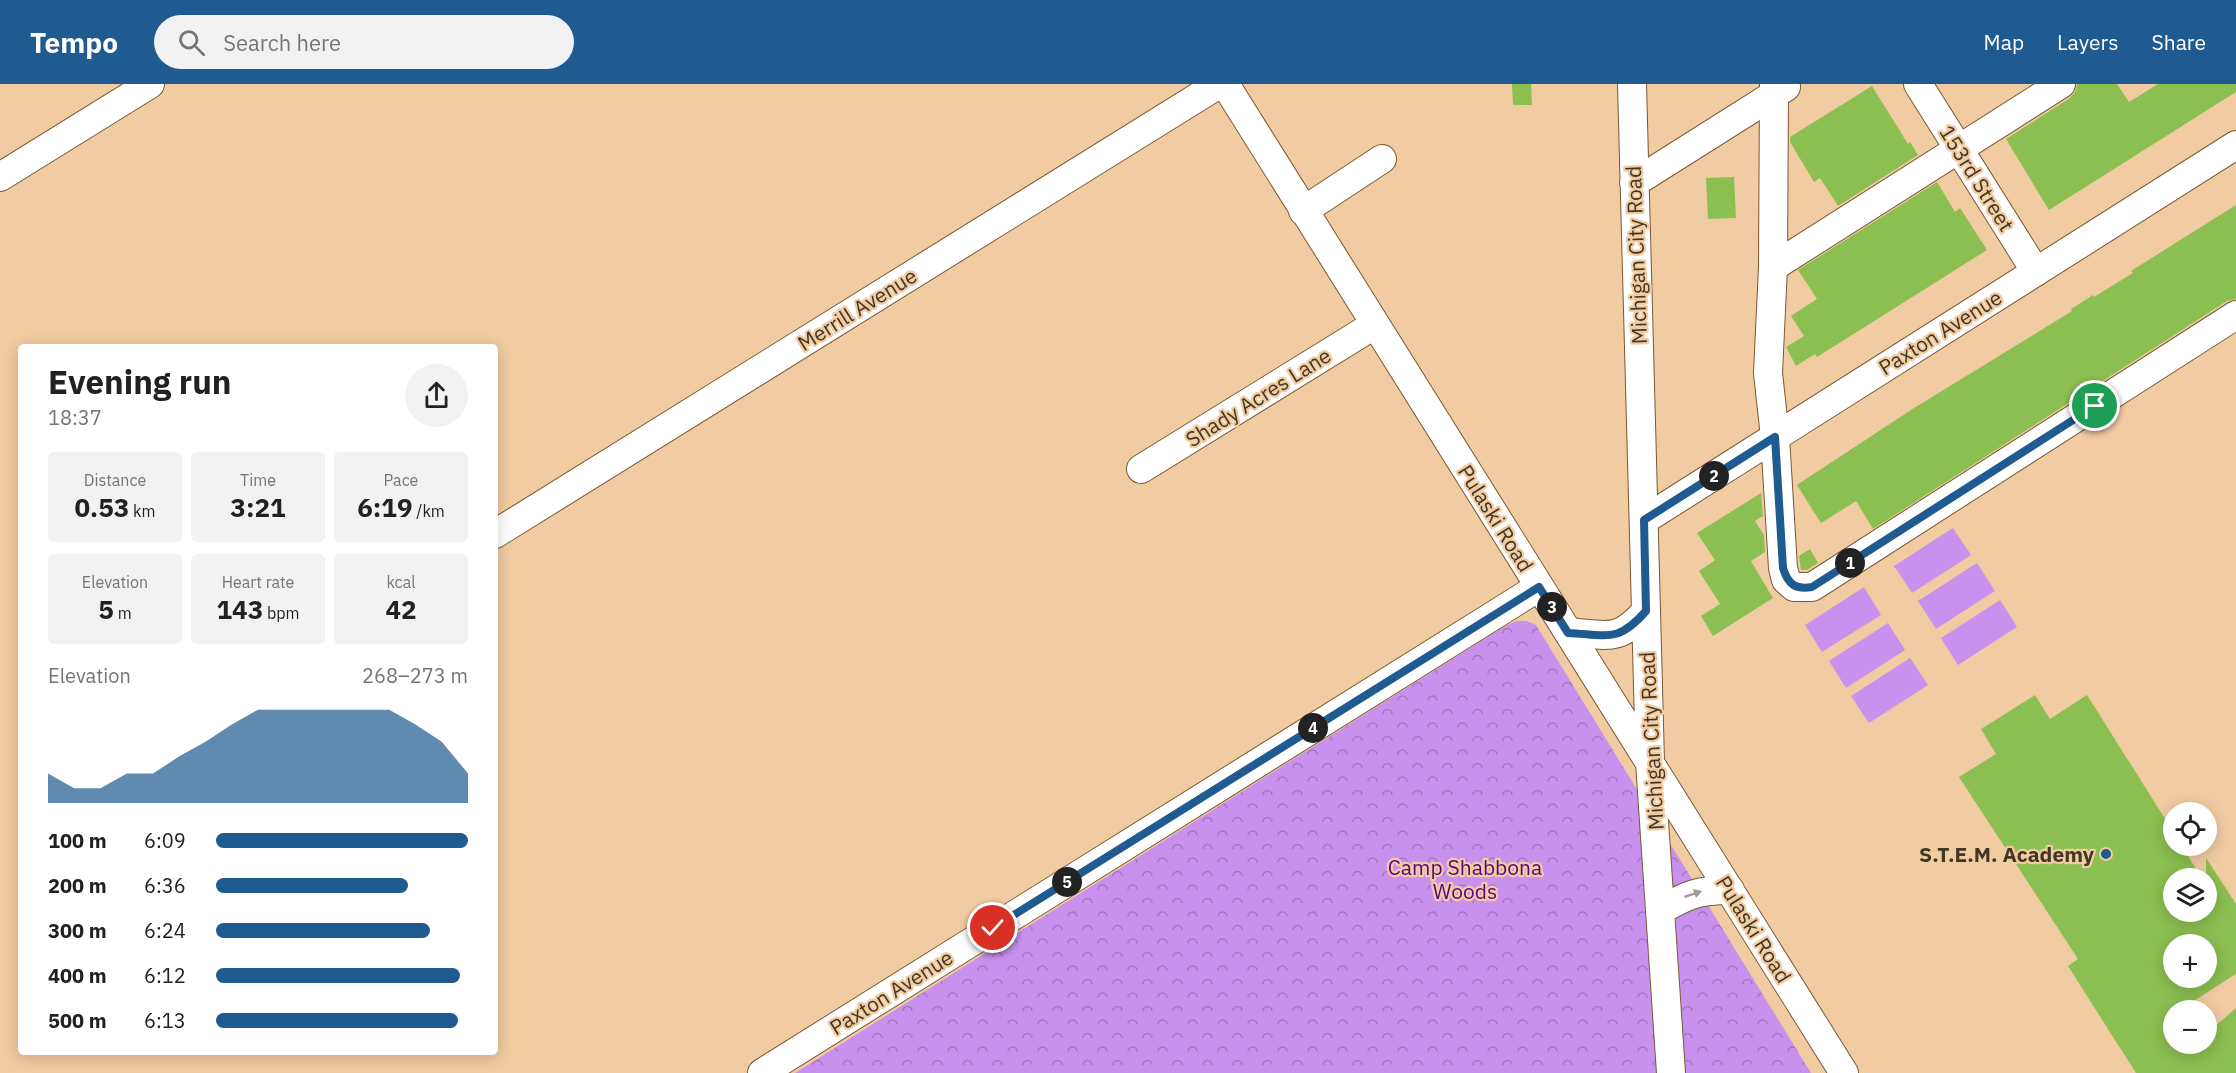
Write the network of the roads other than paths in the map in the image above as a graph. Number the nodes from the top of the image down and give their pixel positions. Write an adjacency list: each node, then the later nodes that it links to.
1 (150, 84): 11 (street)
2 (1219, 84): 21 (street, Merrill Avenue)
3 (1225, 84): 13 (street, Pulaski Road)
4 (1632, 84): 12 (street, Michigan City Road)
5 (1918, 84): 9 (street, 153rd Street)
6 (2061, 84): 9 (street)
7 (1780, 87): 12 (street); 14 (street)
8 (2236, 145): 15 (street, Paxton Avenue)
9 (1959, 149): 14 (street); 15 (street, 153rd Street)
10 (1382, 159): 13 (street)
11 (0, 177)
12 (1634, 183): 20 (street, Michigan City Road)
13 (1303, 211): 17 (street, Pulaski Road)
14 (1773, 267): 18 (street)
15 (2036, 272): 18 (street, Paxton Avenue)
16 (2236, 315): 18 (street)
17 (1374, 325): 19 (street, Shady Acres Lane); 22 (street, Pulaski Road)
18 (1775, 437): 20 (street, Paxton Avenue)
19 (1141, 469)
20 (1644, 520): 23 (street, Michigan City Road)
21 (498, 532)
22 (1539, 587): 24 (street, Pulaski Road); 28 (street, Paxton Avenue)
23 (1646, 611): 24 (street); 25 (street, Michigan City Road)
24 (1568, 633): 25 (street, Pulaski Road)
25 (1650, 762): 26 (street, Pulaski Road); 27 (street, Michigan City Road)
26 (1730, 890): 27 (street, one-way to 26); 30 (street, Pulaski Road)
27 (1661, 910): 29 (street, Michigan City Road)
28 (762, 1073)
29 (1671, 1073)
30 (1844, 1073)

